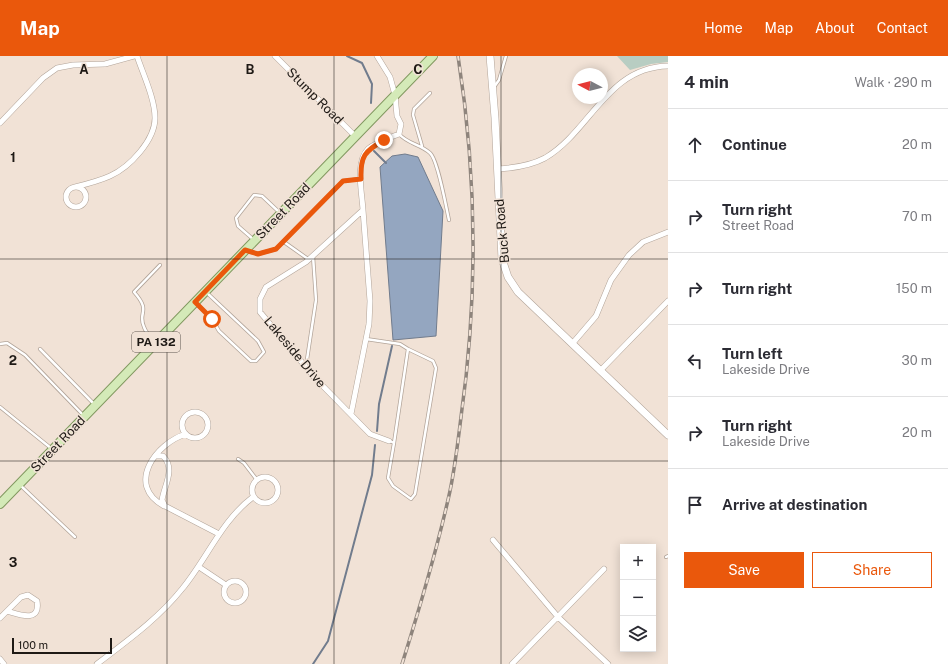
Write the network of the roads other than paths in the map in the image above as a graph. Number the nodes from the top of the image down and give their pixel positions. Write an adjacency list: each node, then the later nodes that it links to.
1 (134, 56): 12 (street)
2 (137, 56): 18 (street)
3 (275, 56): 14 (street, Stump Road)
4 (377, 56): 11 (street)
5 (433, 56): 11 (main road, Street Road / PA 132)
6 (490, 56): 9 (street, Buck Road)
7 (506, 56): 9 (lane)
8 (668, 66): 16 (street)
9 (493, 88): 16 (street, Buck Road)
10 (430, 93): 15 (lane)
11 (395, 95): 13 (street); 14 (main road, Street Road / PA 132)
12 (0, 123)
13 (399, 134): 15 (lane); 17 (street)
14 (355, 136): 20 (main road, Street Road / PA 132)
15 (422, 146): 21 (lane)
16 (498, 168): 35 (street, Buck Road)
17 (361, 179): 19 (street); 24 (lane)
18 (75, 187): 18 (street)
19 (362, 210): 26 (street, Lakeside Drive); 32 (street)
20 (281, 213): 23 (main road, Street Road / PA 132); 23 (lane)
21 (449, 220)
22 (668, 232): 35 (street)
23 (254, 241): 25 (main road, Street Road / PA 132)
24 (284, 242): 25 (lane); 27 (lane)
25 (245, 250): 29 (main road, Street Road / PA 132)
26 (313, 256): 27 (street, Lakeside Drive); 38 (lane)
27 (309, 260): 38 (street, Lakeside Drive)
28 (160, 265): 34 (lane)
29 (206, 291): 31 (main road, Street Road / PA 132); 31 (lane)
30 (668, 301): 39 (street)
31 (195, 302): 34 (main road, Street Road / PA 132)
32 (366, 339): 37 (lane); 42 (street)
33 (0, 344): 43 (lane)
34 (155, 344): 40 (main road, Street Road / PA 132)
35 (572, 344): 39 (street, Buck Road)
36 (40, 349): 40 (lane)
37 (408, 349): 46 (lane); 46 (lane)
38 (306, 367): 42 (street, Lakeside Drive)
39 (600, 371): 45 (street, Buck Road)
40 (95, 405): 43 (main road, Street Road / PA 132)
41 (0, 407): 47 (lane)
42 (351, 414): 46 (street, Lakeside Drive)
43 (84, 416): 47 (main road, Street Road / PA 132)
44 (186, 434): 44 (street); 48 (street)
45 (668, 435)
46 (392, 442)
47 (52, 450): 51 (main road, Street Road / PA 132)
48 (155, 456): 54 (street); 54 (street)
49 (238, 459): 50 (lane)
50 (257, 480): 52 (street); 52 (street)
51 (19, 484): 53 (main road, Street Road / PA 132); 56 (lane)
52 (252, 497): 55 (street)
53 (0, 504)
54 (165, 506): 55 (street)
55 (219, 534): 58 (street)
56 (75, 537)
57 (493, 540): 62 (street)
58 (199, 567): 60 (street); 66 (street)
59 (604, 569): 62 (street)
60 (226, 585): 60 (street)
61 (7, 610): 61 (street); 63 (street)
62 (558, 617): 67 (street); 68 (street)
63 (0, 618)
64 (0, 658): 65 (street)
65 (4, 664)
66 (97, 664)
67 (512, 664)
68 (608, 664)

